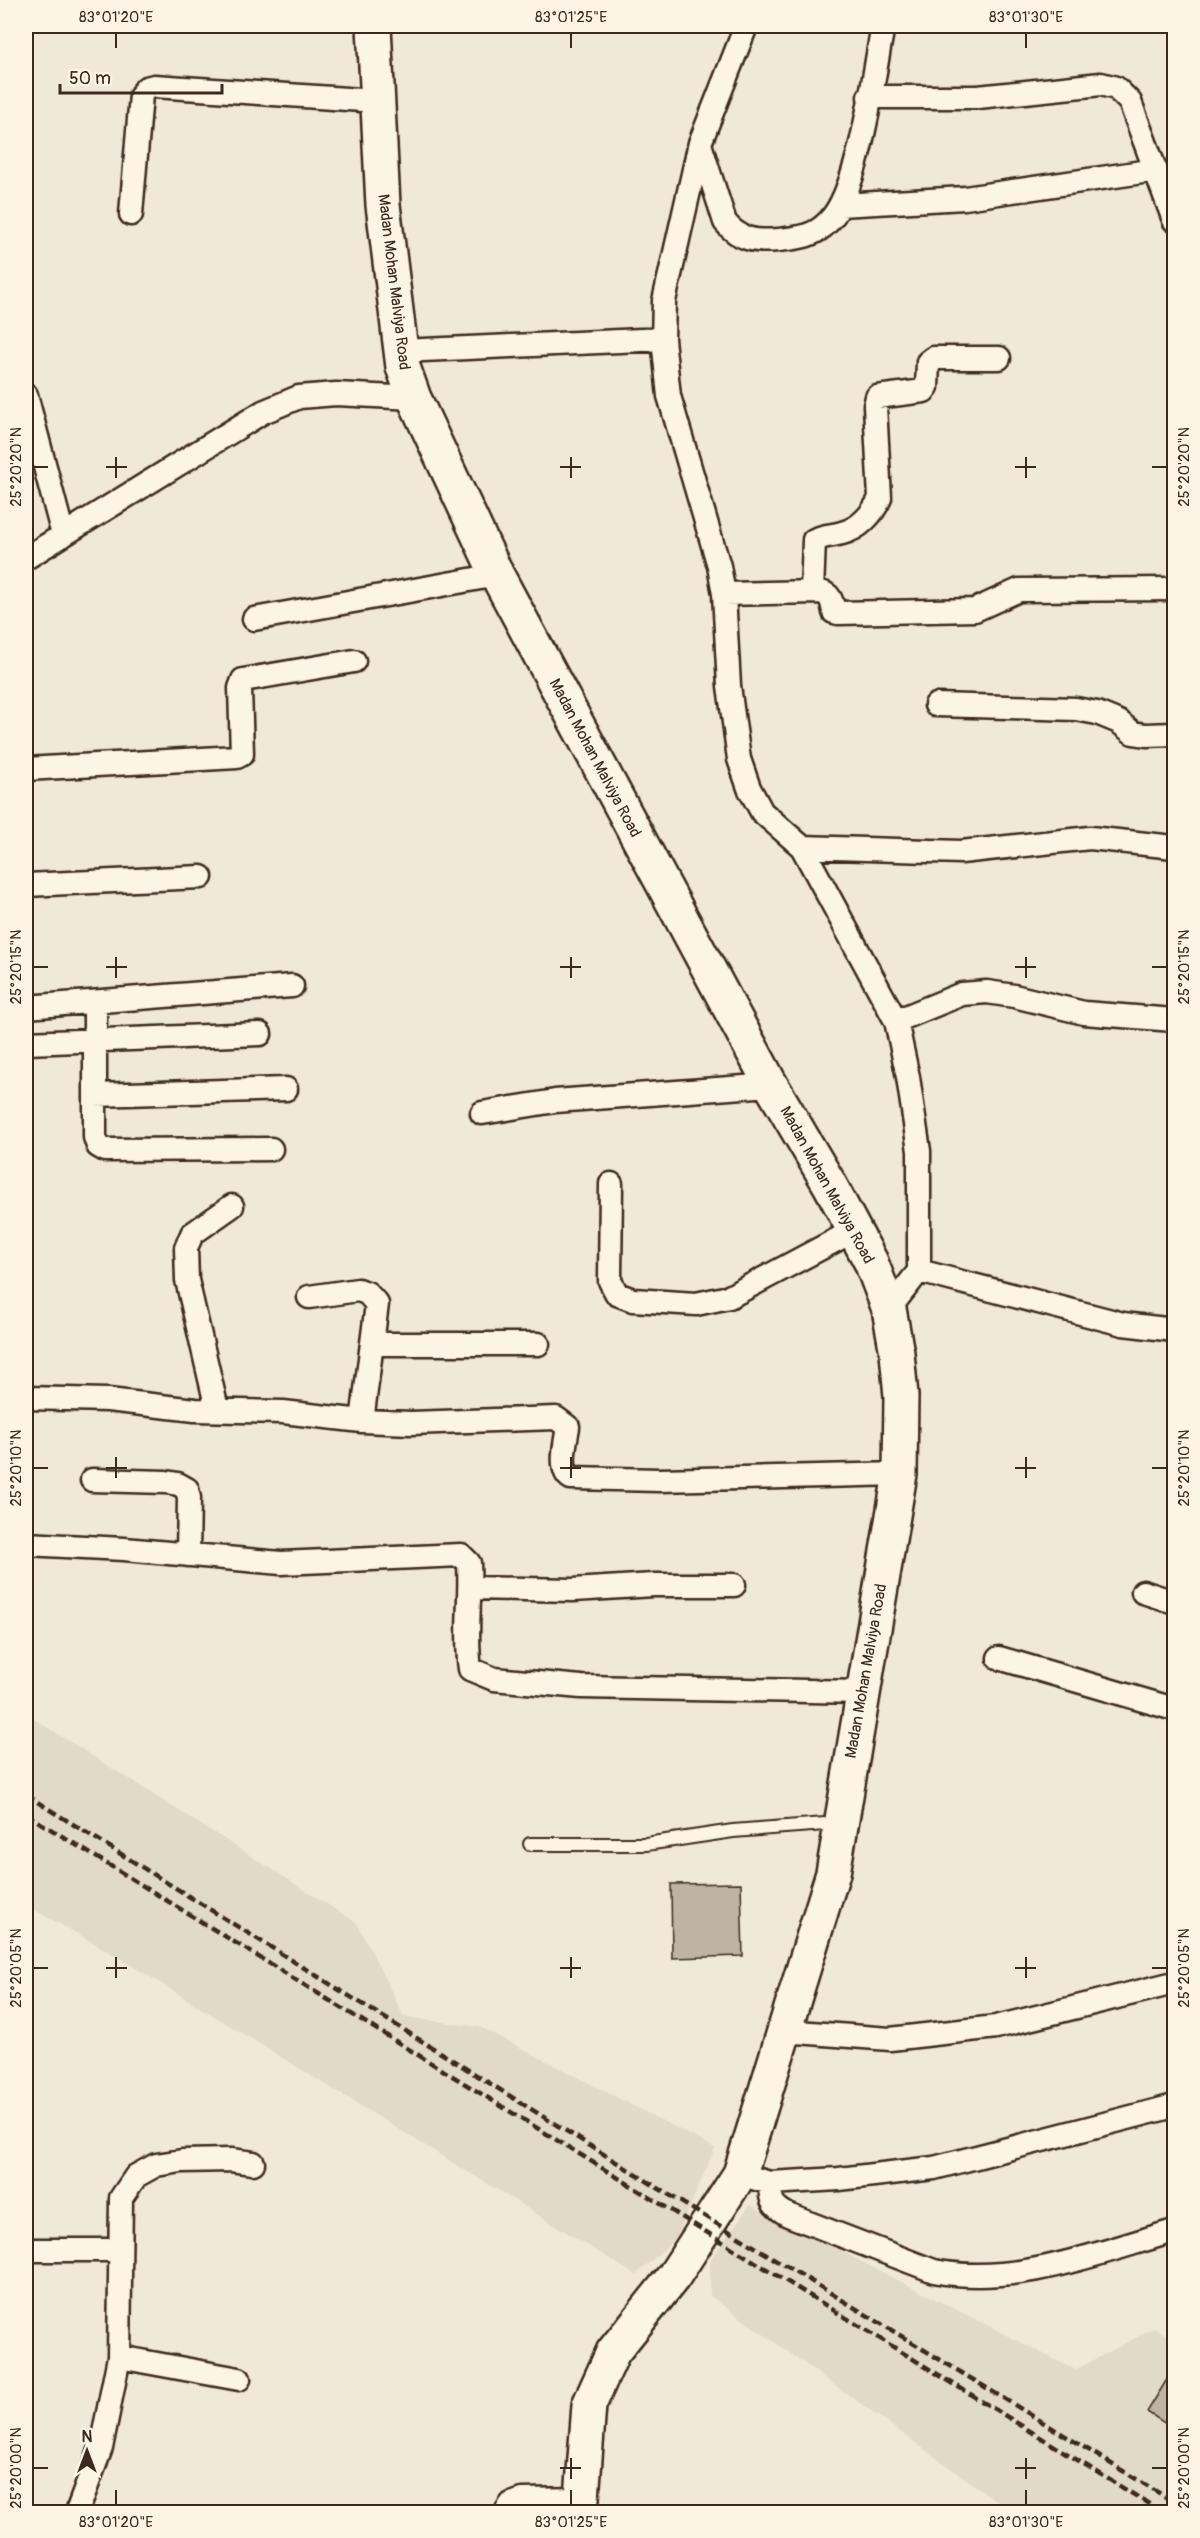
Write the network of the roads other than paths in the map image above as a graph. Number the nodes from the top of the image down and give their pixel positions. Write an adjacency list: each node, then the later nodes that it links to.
1 (375, 26): 5 (highway, Madan Mohan Malviya Road)
2 (746, 26): 6 (street)
3 (883, 26): 4 (street)
4 (869, 97): 7 (street); 8 (street)
5 (377, 101): 9 (street); 12 (highway, Madan Mohan Malviya Road)
6 (700, 143): 8 (street); 11 (street)
7 (1156, 170): 8 (street); 10 (street)
8 (840, 206)
9 (131, 214)
10 (1174, 220)
11 (663, 339): 12 (street); 21 (street)
12 (401, 351): 14 (highway, Madan Mohan Malviya Road)
13 (999, 358): 20 (street)
14 (414, 398): 16 (street); 18 (highway, Madan Mohan Malviya Road)
15 (27, 404): 16 (street)
16 (63, 535): 17 (street)
17 (26, 558)
18 (497, 575): 22 (street); 39 (highway, Madan Mohan Malviya Road)
19 (1174, 589): 20 (street)
20 (812, 592): 21 (street)
21 (724, 594): 27 (street)
22 (254, 619)
23 (354, 661): 26 (street)
24 (936, 705): 25 (street)
25 (1174, 734)
26 (26, 770)
27 (802, 847): 28 (street); 35 (street)
28 (1174, 847)
29 (201, 877): 30 (street)
30 (26, 885)
31 (292, 986): 32 (street)
32 (95, 1003): 33 (street); 37 (street)
33 (26, 1007)
34 (1174, 1020): 35 (street)
35 (896, 1021): 47 (street)
36 (260, 1034): 37 (street)
37 (95, 1039): 38 (street); 41 (street)
38 (26, 1043)
39 (771, 1085): 42 (street); 46 (highway, Madan Mohan Malviya Road)
40 (286, 1089): 41 (street)
41 (95, 1095): 43 (street)
42 (482, 1113)
43 (271, 1149)
44 (611, 1184): 46 (street)
45 (232, 1206): 54 (street)
46 (855, 1230): 49 (highway, Madan Mohan Malviya Road)
47 (919, 1271): 49 (street); 50 (street)
48 (309, 1297): 51 (street)
49 (889, 1309): 56 (highway, Madan Mohan Malviya Road)
50 (1174, 1330)
51 (372, 1344): 52 (street); 55 (street)
52 (538, 1344)
53 (26, 1398): 54 (street)
54 (217, 1408): 55 (street)
55 (362, 1421): 56 (street)
56 (900, 1474): 65 (highway, Madan Mohan Malviya Road)
57 (92, 1480): 59 (street)
58 (26, 1544): 59 (street)
59 (188, 1555): 61 (street)
60 (734, 1585): 61 (street)
61 (471, 1588): 65 (street)
62 (1143, 1592): 63 (street)
63 (1174, 1602)
64 (999, 1658): 66 (street)
65 (862, 1692): 67 (highway, Madan Mohan Malviya Road)
66 (1174, 1709)
67 (841, 1822): 68 (lane); 70 (highway, Madan Mohan Malviya Road)
68 (530, 1844)
69 (1174, 1983): 70 (street)
70 (784, 2031): 73 (highway, Madan Mohan Malviya Road)
71 (1174, 2106): 73 (street)
72 (253, 2163): 76 (street)
73 (755, 2178): 74 (street); 79 (highway, Madan Mohan Malviya Road)
74 (1174, 2231)
75 (26, 2250): 76 (street)
76 (120, 2250): 77 (street)
77 (119, 2357): 78 (street); 80 (street)
78 (239, 2379)
79 (580, 2506): 81 (street)
80 (77, 2512)
81 (506, 2512)

